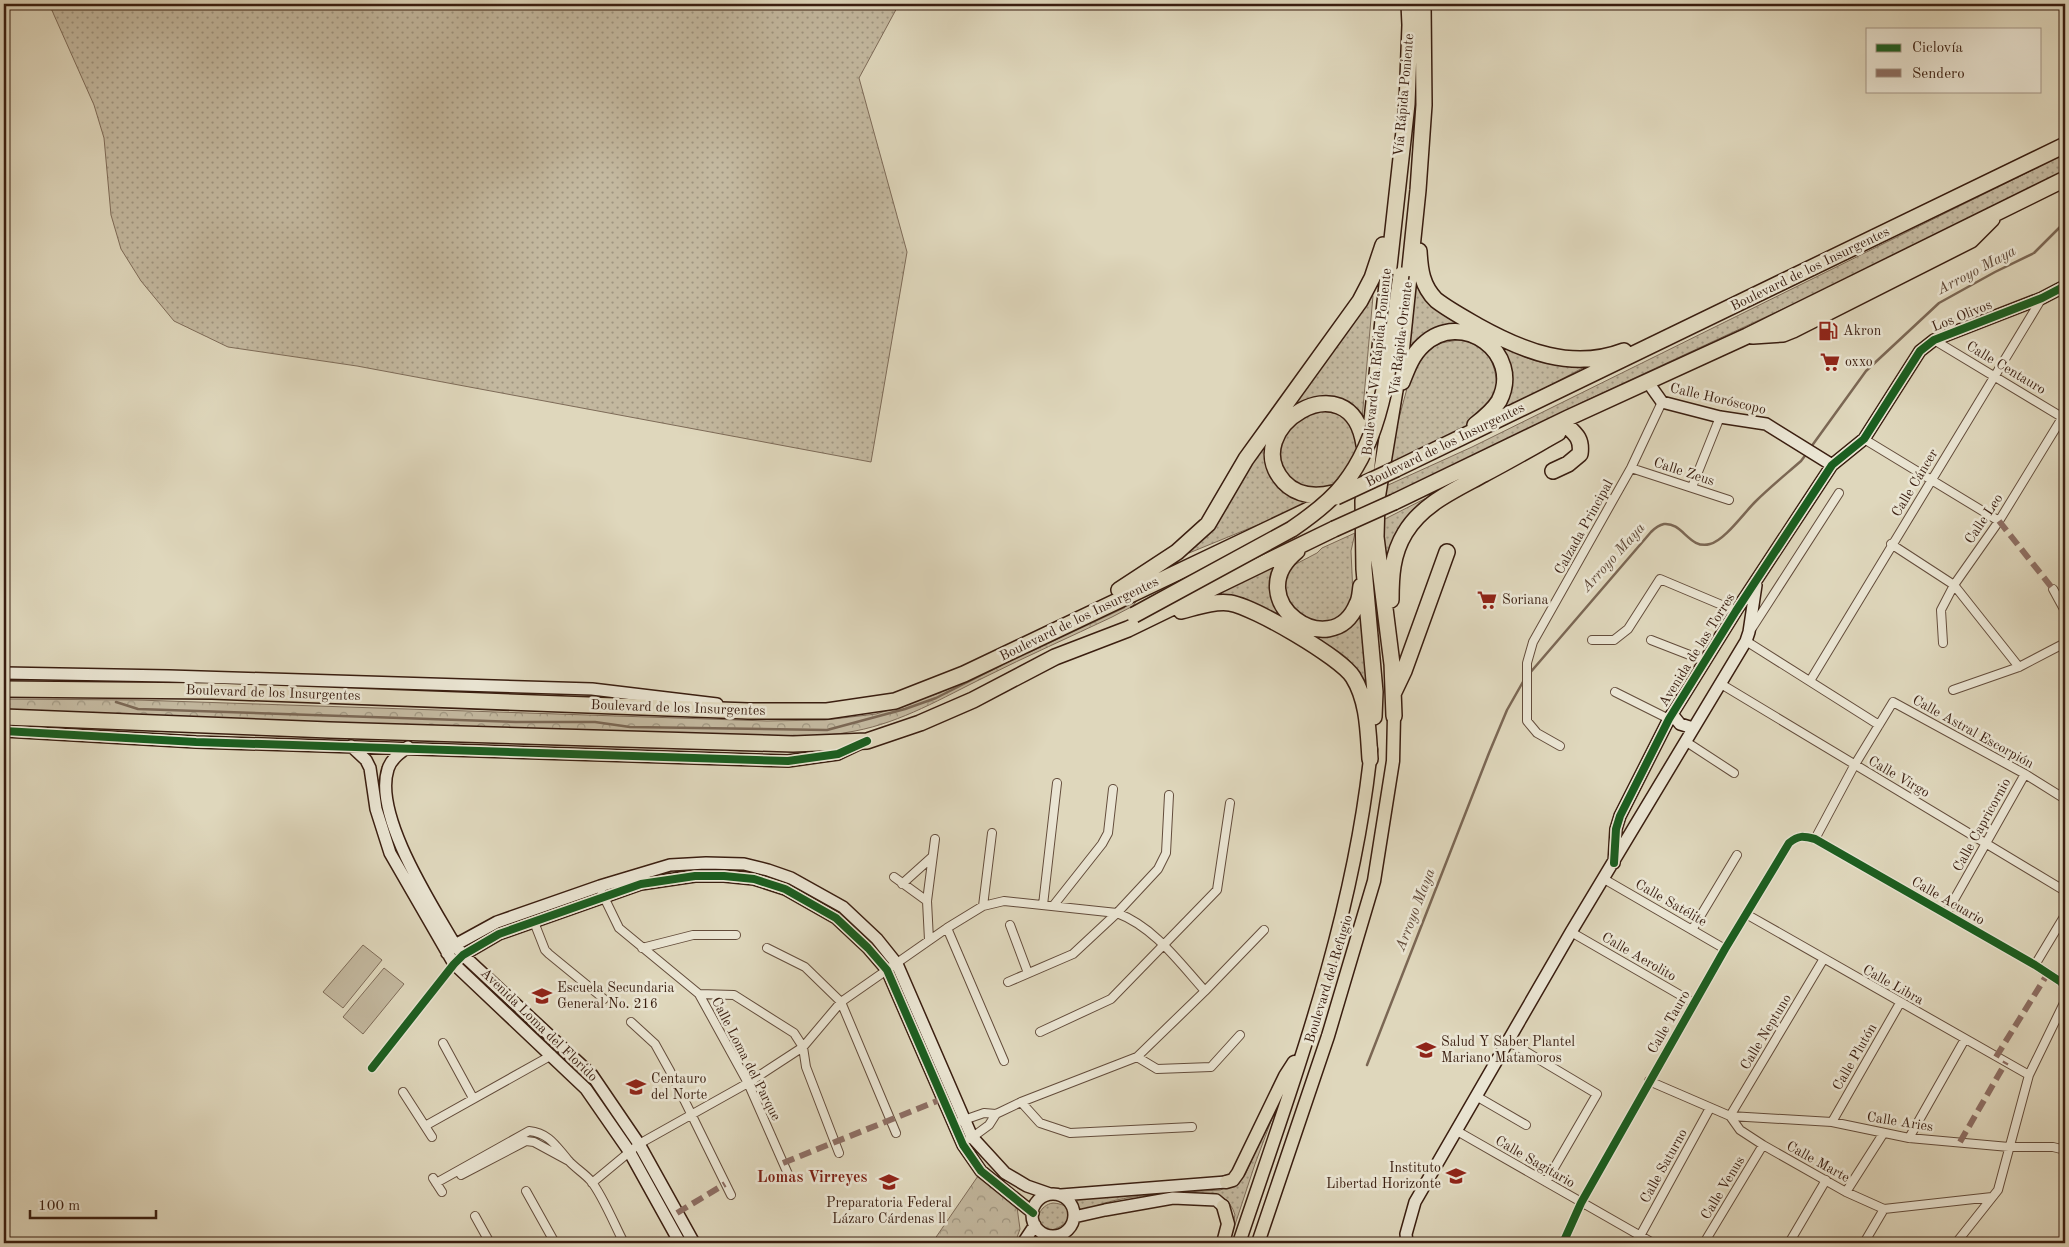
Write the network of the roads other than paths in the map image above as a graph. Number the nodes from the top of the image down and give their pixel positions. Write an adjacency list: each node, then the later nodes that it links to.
1 (1408, 4): 6 (highway, Vía Rápida Poniente)
2 (1423, 4): 3 (highway, Vía Rápida Oriente)
3 (1424, 105): 7 (highway, Vía Rápida Oriente); 48 (highway, bridge)
4 (2065, 145): 10 (highway, Boulevard de los Insurgentes)
5 (2065, 178): 11 (highway)
6 (1396, 187): 25 (highway, Boulevard Vía Rápida Poniente); 42 (highway)
7 (1418, 190): 10 (highway); 16 (highway, Vía Rápida Oriente)
8 (2065, 286): 9 (street, Los Olivos)
9 (2042, 298): 12 (street, Los Olivos); 13 (street, Calle Cáncer)
10 (1718, 313): 21 (highway, Boulevard de los Insurgentes)
11 (1742, 338): 14 (highway); 32 (highway, Boulevard de los Insurgentes, bridge)
12 (1934, 340): 13 (street, Calle Centauro); 20 (street, Los Olivos)
13 (1995, 375): 18 (street, Calle Centauro); 26 (street, Calle Cáncer)
14 (1652, 388): 15 (street, Calle Horóscopo); 19 (highway)
15 (1662, 402): 17 (street, Calle Horóscopo); 23 (street, Calzada Principal)
16 (1392, 406): 21 (highway); 51 (highway, Vía Rápida Oriente)
17 (1720, 416): 22 (street, Calle Horóscopo); 27 (street)
18 (2064, 416): 31 (street, Calle Leo)
19 (1567, 426): 24 (highway); 51 (highway)
20 (1864, 439): 22 (street, Los Olivos); 26 (street)
21 (1456, 440): 29 (highway, Boulevard de los Insurgentes, bridge)
22 (1832, 465): 36 (street, Avenida de las Torres)
23 (1631, 468): 27 (street, Calle Zeus); 70 (street, Calzada Principal)
24 (1554, 471)
25 (1366, 474): 29 (highway); 35 (highway, Boulevard Vía Rápida Poniente)
26 (1931, 479): 31 (street); 33 (street, Calle Cáncer)
27 (1692, 487): 30 (street, Calle Zeus)
28 (1838, 493): 43 (street)
29 (1325, 499): 42 (highway, Boulevard de los Insurgentes)
30 (1729, 500)
31 (1999, 522): 37 (street, Calle Leo)
32 (1316, 538): 35 (highway); 41 (highway, Boulevard de los Insurgentes)
33 (1892, 544): 37 (street); 53 (street, Calle Cáncer)
34 (1447, 552): 58 (highway)
35 (1364, 569): 62 (highway, Boulevard Vía Rápida Poniente)
36 (1756, 581): 39 (street, Avenida de las Torres); 43 (street, Avenida de las Torres)
37 (1954, 585): 46 (street, Calle Leo); 50 (street)
38 (2053, 589): 40 (street)
39 (1736, 611): 44 (street); 49 (street, Avenida de las Torres)
40 (2065, 611)
41 (1128, 629): 48 (highway, Boulevard de los Insurgentes); 72 (highway)
42 (1049, 632): 59 (highway, Boulevard de los Insurgentes)
43 (1747, 637): 53 (street); 54 (street, Avenida de las Torres)
44 (1592, 640)
45 (1651, 640): 49 (street)
46 (1943, 643)
47 (2065, 643): 50 (street)
48 (1055, 658): 67 (highway, Boulevard de los Insurgentes)
49 (1704, 661): 63 (street, Avenida de las Torres)
50 (2019, 667): 56 (street)
51 (1393, 672): 58 (highway)
52 (4, 673): 59 (street)
53 (1810, 681): 64 (street)
54 (1720, 684): 65 (street, Avenida de las Torres); 73 (street, Calle Virgo)
55 (4, 689): 59 (highway, Boulevard de los Insurgentes)
56 (1953, 690)
57 (1615, 692): 63 (street)
58 (1394, 693): 60 (highway)
59 (748, 711)
60 (1394, 716): 201 (main road, Boulevard del Refugio)
61 (4, 717): 67 (highway, Boulevard de los Insurgentes)
62 (1374, 717): 72 (main road, Boulevard del Refugio)
63 (1670, 717): 65 (street); 87 (street, Avenida de las Torres)
64 (1879, 725): 73 (street); 75 (street, Calle Astral Escorpión)
65 (1693, 728): 68 (street, Avenida de las Torres)
66 (4, 731): 69 (street)
67 (867, 740): 71 (street)
68 (1685, 741): 74 (street); 87 (street, Avenida de las Torres)
69 (351, 746): 71 (street); 95 (street, Avenida Loma del Florido)
70 (1560, 746)
71 (408, 747): 95 (street, Avenida Loma del Florido)
72 (1370, 759): 137 (main road, Boulevard del Refugio)
73 (1854, 766): 83 (street); 84 (street, Calle Virgo)
74 (1734, 773)
75 (2025, 774): 79 (street, Calle Astral Escorpión); 84 (street, Calle Capricornio)
76 (1057, 784): 96 (street)
77 (1113, 789): 98 (street)
78 (1170, 795): 99 (street)
79 (2065, 800)
80 (1230, 803): 111 (street)
81 (992, 833): 97 (street)
82 (935, 839): 86 (street)
83 (1815, 839): 100 (street, Calle Tauro); 101 (street, Calle Acuario)
84 (1987, 843): 92 (street, Calle Virgo); 101 (street, Calle Capricornio)
85 (1737, 855): 107 (street)
86 (932, 857): 90 (street); 94 (street)
87 (1614, 863): 89 (street, Avenida de las Torres)
88 (894, 877): 90 (street)
89 (1604, 879): 107 (street, Calle Satélite); 108 (street, Avenida de las Torres)
90 (902, 884): 94 (street)
91 (600, 886): 93 (street, Calle Loma del Parque); 114 (street); 120 (street)
92 (2065, 890)
93 (604, 898): 103 (street); 112 (street, Calle Loma del Parque); 120 (street)
94 (927, 901): 110 (street)
95 (425, 903): 114 (street, Avenida Loma del Florido)
96 (1043, 905): 97 (street); 98 (street)
97 (983, 906): 105 (street)
98 (1053, 906): 99 (street)
99 (1117, 913): 111 (street); 121 (street)
100 (1746, 914): 115 (street, Calle Tauro); 117 (street, Calle Libra)
101 (1946, 914): 119 (street, Calle Acuario)
102 (2065, 915): 119 (street)
103 (534, 922): 116 (street); 126 (street)
104 (1010, 924): 121 (street)
105 (947, 928): 110 (street); 141 (street)
106 (1264, 930): 124 (street)
107 (1692, 930): 115 (street, Calle Satélite)
108 (1571, 932): 129 (street, Calle Aerolito); 135 (street, Avenida de las Torres)
109 (736, 935): 112 (street)
110 (929, 940): 120 (street)
111 (1164, 946): 124 (street); 132 (street)
112 (642, 948): 125 (street, Calle Loma del Parque)
113 (767, 948): 128 (street)
114 (451, 949): 116 (street, Avenida Loma del Florido); 118 (street, Avenida Loma del Florido)
115 (1724, 949): 129 (street, Calle Tauro)
116 (463, 955): 118 (street); 168 (street, Avenida Loma del Florido)
117 (1823, 960): 130 (street, Calle Libra); 153 (street, Calle Neptuno)
118 (454, 964): 139 (street, Avenida Loma del Florido); 142 (street)
119 (2035, 965): 123 (street, Calle Acuario)
120 (892, 967): 128 (street); 154 (street); 156 (street)
121 (1028, 973): 122 (street)
122 (1008, 982)
123 (2065, 988)
124 (1204, 991): 140 (street)
125 (699, 994): 138 (street); 145 (street, Calle Loma del Parque)
126 (604, 999)
127 (2065, 1001): 143 (street)
128 (841, 1002): 138 (street); 161 (street)
129 (1694, 1003): 144 (street, Calle Tauro)
130 (1900, 1003): 134 (street, Calle Libra); 155 (street, Calle Plutón)
131 (631, 1022): 151 (street)
132 (1040, 1032)
133 (1240, 1035): 140 (street)
134 (1965, 1039): 143 (street, Calle Libra); 165 (street)
135 (1508, 1041): 147 (street, Avenida de las Torres); 176 (street)
136 (443, 1043): 148 (street)
137 (1305, 1045): 175 (main road); 200 (main road, Boulevard del Refugio)
138 (803, 1047): 145 (street); 171 (street)
139 (552, 1055): 148 (street); 168 (street, Avenida Loma del Florido)
140 (1137, 1057): 149 (street)
141 (1004, 1061)
142 (372, 1068)
143 (2029, 1075): 169 (street)
144 (1649, 1081): 150 (street, Calle Marte); 183 (street, Calle Tauro)
145 (748, 1083): 151 (street); 173 (street, Calle Loma del Parque)
146 (404, 1092): 158 (street)
147 (1476, 1096): 157 (street); 160 (street, Avenida de las Torres)
148 (473, 1098): 158 (street)
149 (1021, 1102): 152 (street); 159 (street)
150 (1710, 1108): 153 (street, Calle Marte); 191 (street, Calle Saturno)
151 (691, 1114): 168 (street); 180 (street)
152 (996, 1114): 154 (street); 164 (street)
153 (1730, 1116): 155 (street, Calle Aries); 167 (street, Calle Marte)
154 (964, 1120): 156 (street); 164 (street)
155 (1832, 1122): 162 (street, Calle Aries)
156 (953, 1124): 166 (street)
157 (1526, 1125)
158 (425, 1126): 163 (street)
159 (1192, 1127)
160 (1457, 1131): 176 (street, Calle Sagitario); 202 (street, Avenida de las Torres)
161 (896, 1133)
162 (1883, 1134): 165 (street, Calle Aries); 179 (street)
163 (432, 1137)
164 (972, 1138): 166 (street); 181 (street)
165 (1909, 1138): 169 (street, Calle Aries)
166 (963, 1145): 186 (street)
167 (1763, 1145): 174 (street, Calle Marte); 205 (street, Calle Venus)
168 (634, 1147): 177 (street); 195 (street, Avenida Loma del Florido); 196 (street, Avenida Loma del Florido)
169 (2009, 1147): 170 (street, Calle Aries); 182 (street)
170 (2065, 1150)
171 (839, 1153)
172 (569, 1161): 172 (street); 177 (street)
173 (788, 1174)
174 (1826, 1180): 179 (street, Calle Marte); 206 (street)
175 (1226, 1182): 181 (street)
176 (1546, 1182): 183 (street, Calle Sagitario)
177 (592, 1183): 194 (street)
178 (526, 1191): 193 (street)
179 (1846, 1192): 185 (street, Calle Marte)
180 (731, 1195)
181 (1055, 1195): 186 (street); 188 (street)
182 (1992, 1197): 185 (street, Calle Marte); 208 (street)
183 (1581, 1203): 191 (street, Calle Sagitario); 203 (street, Calle Tauro)
184 (1223, 1206): 188 (street); 199 (main road)
185 (1884, 1208): 207 (street)
186 (1032, 1213): 189 (street)
187 (475, 1216): 192 (street)
188 (1074, 1217): 190 (street)
189 (1035, 1225): 190 (street); 197 (street)
190 (1056, 1236): 198 (street)
191 (1640, 1236): 204 (street, Calle Sagitario)
192 (490, 1243)
193 (555, 1243)
194 (624, 1243)
195 (680, 1243)
196 (694, 1243)
197 (1024, 1243)
198 (1046, 1243)
199 (1223, 1243)
200 (1239, 1243)
201 (1258, 1243)
202 (1406, 1243)
203 (1563, 1243)
204 (1653, 1243)
205 (1704, 1243)
206 (1789, 1243)
207 (1864, 1243)
208 (1956, 1243)

